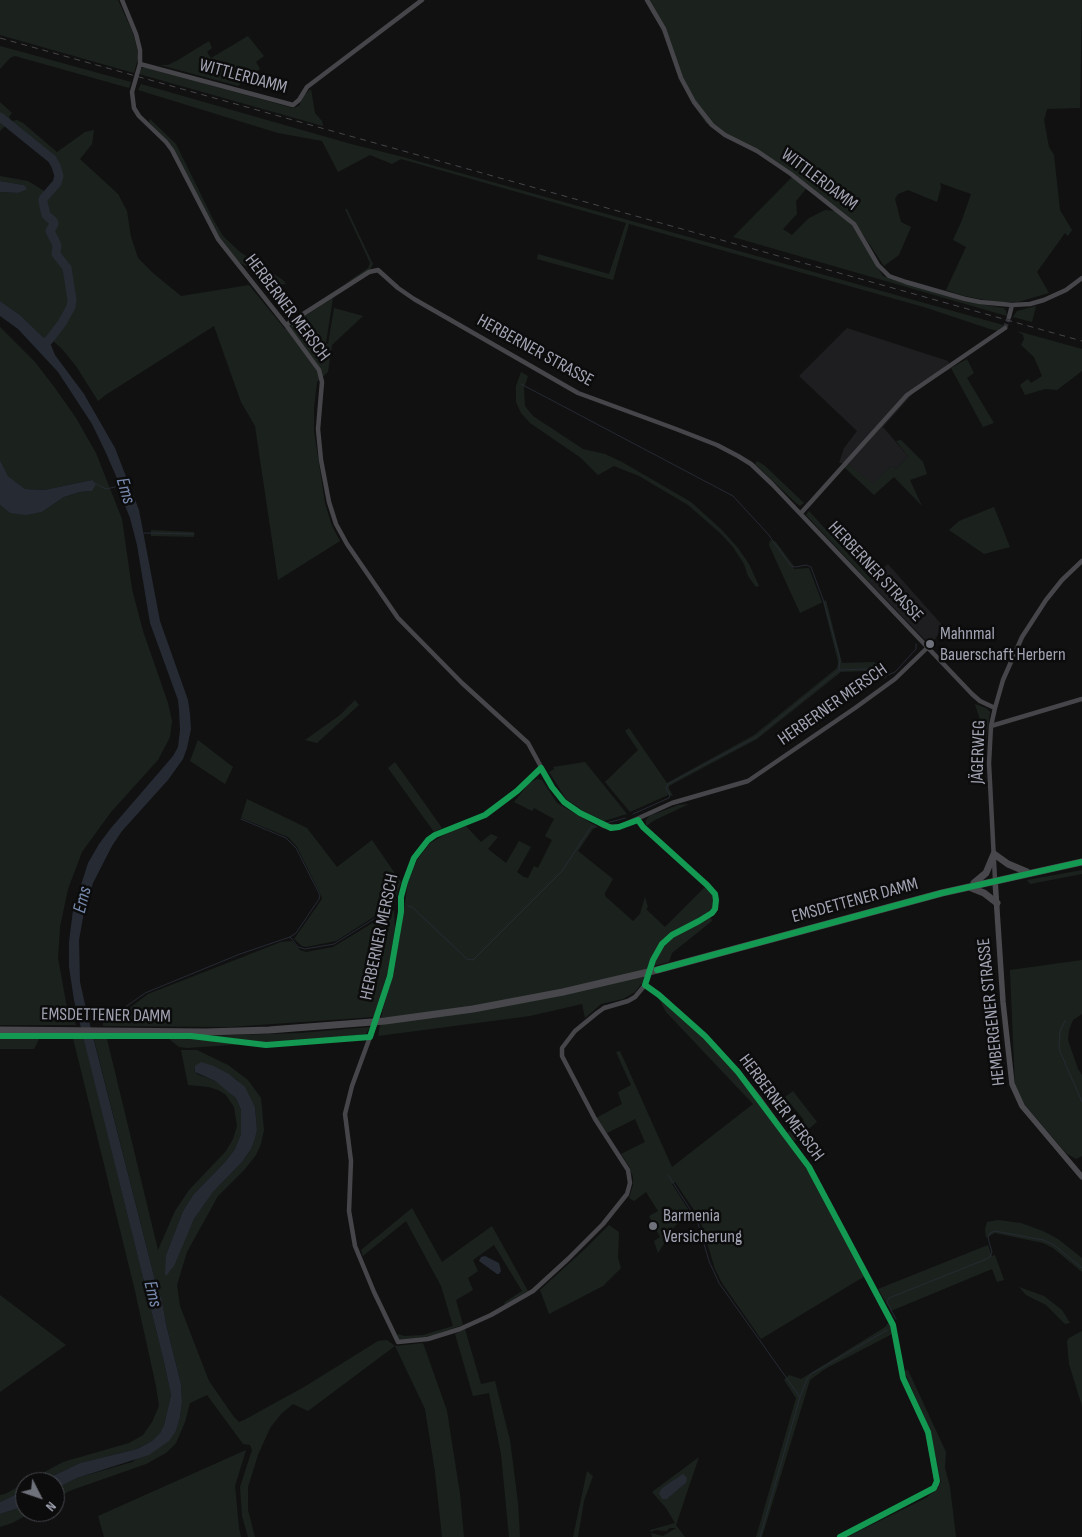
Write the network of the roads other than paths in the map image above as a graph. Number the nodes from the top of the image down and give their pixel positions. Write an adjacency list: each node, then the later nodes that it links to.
1 (122, 0): 4 (street, HERBERNER MERSCH)
2 (422, 0): 4 (street, WITTLERDAMM)
3 (647, 0): 6 (street, WITTLERDAMM)
4 (140, 64): 8 (street, HERBERNER MERSCH)
5 (1082, 278): 6 (street, WITTLERDAMM)
6 (1012, 305): 7 (street)
7 (1009, 317)
8 (286, 325): 10 (street, HERBERNER STRASSE); 16 (street, HERBERNER MERSCH)
9 (1005, 328): 10 (street)
10 (801, 514): 12 (street, HERBERNER STRASSE)
11 (1082, 561): 14 (street, JÄGERWEG)
12 (927, 648): 14 (street, HERBERNER STRASSE); 17 (street, HERBERNER MERSCH)
13 (1082, 699): 15 (street)
14 (995, 708): 15 (street, JÄGERWEG)
15 (991, 726): 18 (street, JÄGERWEG)
16 (542, 768): 17 (street, HERBERNER MERSCH); 24 (street, HERBERNER MERSCH)
17 (638, 820): 24 (street)
18 (994, 854): 20 (main road); 21 (street, JÄGERWEG); 22 (main road)
19 (1082, 862): 20 (main road, EMSDETTENER DAMM)
20 (1030, 873): 21 (main road, EMSDETTENER DAMM)
21 (995, 880): 22 (main road, EMSDETTENER DAMM); 23 (street, HEMBERGENER STRASSE)
22 (968, 887): 23 (main road); 25 (main road, EMSDETTENER DAMM)
23 (997, 903): 26 (street, HEMBERGENER STRASSE)
24 (646, 985): 27 (street, HERBERNER MERSCH)
25 (0, 1030)
26 (1082, 1177)
27 (840, 1537)

